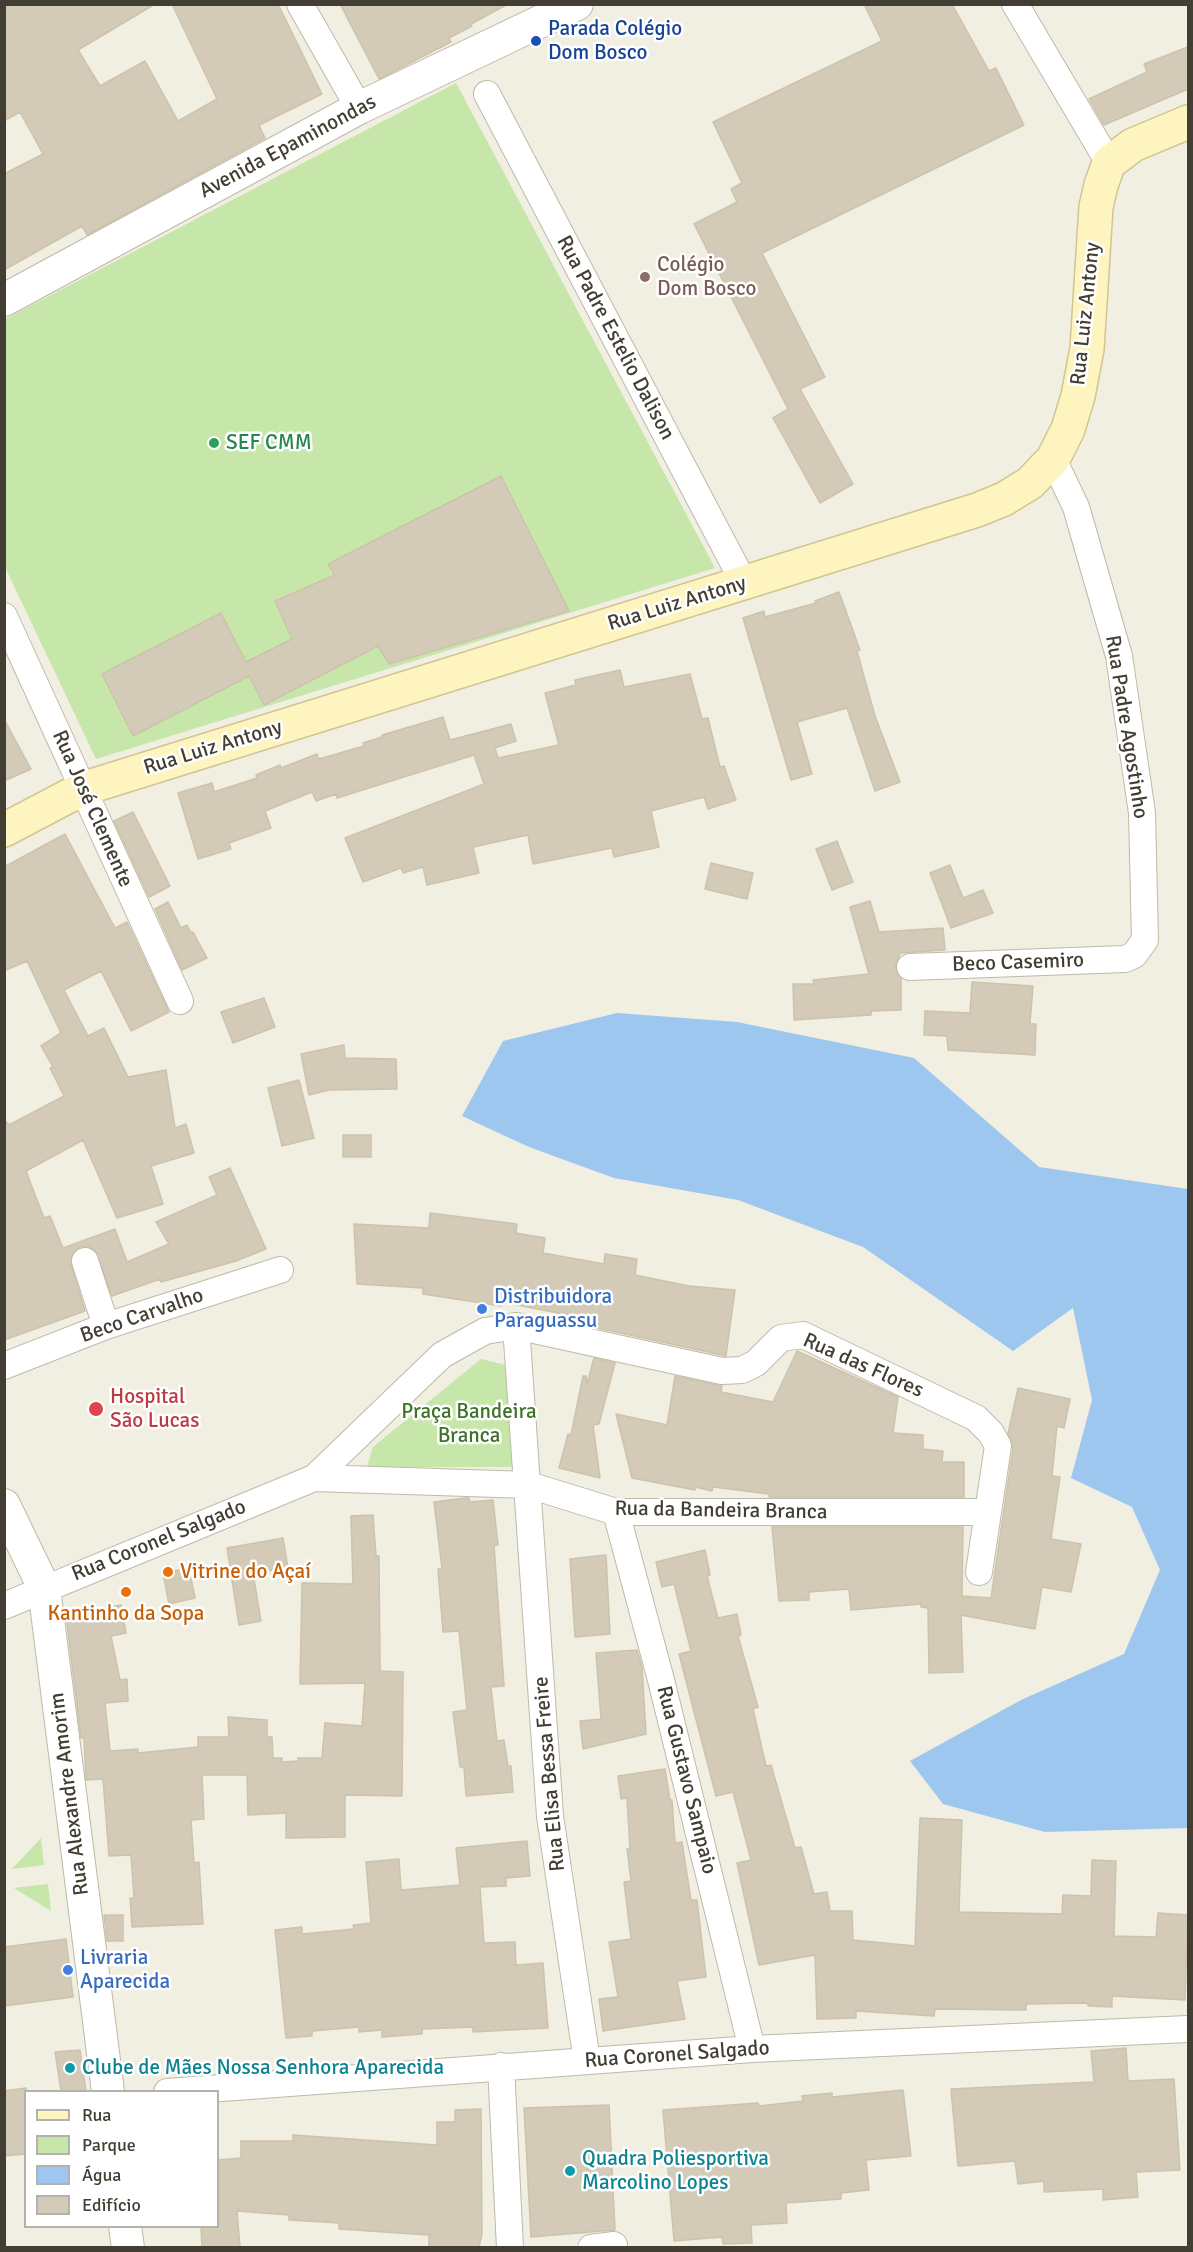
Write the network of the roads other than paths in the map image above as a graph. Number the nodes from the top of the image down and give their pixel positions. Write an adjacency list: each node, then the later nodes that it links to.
1 (300, 4): 5 (street)
2 (577, 4): 5 (street, Avenida Epaminondas)
3 (1015, 4): 7 (street)
4 (487, 94): 10 (street, Rua Padre Estelio Dalison)
5 (358, 108): 8 (street, Avenida Epaminondas)
6 (1188, 122): 7 (main road)
7 (1109, 164): 9 (main road, Rua Luiz Antony)
8 (4, 300)
9 (1053, 459): 10 (main road, Rua Luiz Antony); 14 (street, Rua Padre Agostinho)
10 (744, 583): 12 (main road, Rua Luiz Antony)
11 (4, 616): 12 (street, Rua José Clemente)
12 (82, 789): 13 (main road, Rua Luiz Antony); 16 (street, Rua José Clemente)
13 (4, 830)
14 (1125, 959): 15 (street, Beco Casemiro)
15 (910, 967)
16 (180, 1001)
17 (85, 1261): 19 (street)
18 (280, 1270): 19 (street, Beco Carvalho)
19 (106, 1326): 21 (street, Beco Carvalho)
20 (516, 1326): 22 (street, Rua das Flores); 23 (street, Rua Elisa Bessa Freire); 26 (street, Rua das Flores)
21 (4, 1366)
22 (314, 1478): 23 (street, Rua da Bandeira Branca); 28 (street, Rua Coronel Salgado)
23 (529, 1485): 25 (street, Rua da Bandeira Branca); 32 (street, Rua Elisa Bessa Freire)
24 (4, 1505): 28 (street, Rua Alexandre Amorim)
25 (616, 1512): 26 (street, Rua da Bandeira Branca); 31 (street, Rua Gustavo Sampaio)
26 (987, 1512): 27 (street)
27 (979, 1572)
28 (45, 1588): 29 (street, Rua Coronel Salgado); 34 (street, Rua Alexandre Amorim)
29 (4, 1606)
30 (1188, 2029): 31 (street, Rua Coronel Salgado)
31 (752, 2049): 32 (street, Rua Coronel Salgado)
32 (588, 2061): 33 (street, Rua Coronel Salgado)
33 (501, 2066): 35 (street, Rua Coronel Salgado); 38 (street)
34 (108, 2090)
35 (180, 2090)
36 (125, 2228): 37 (street)
37 (128, 2247)
38 (510, 2247)

